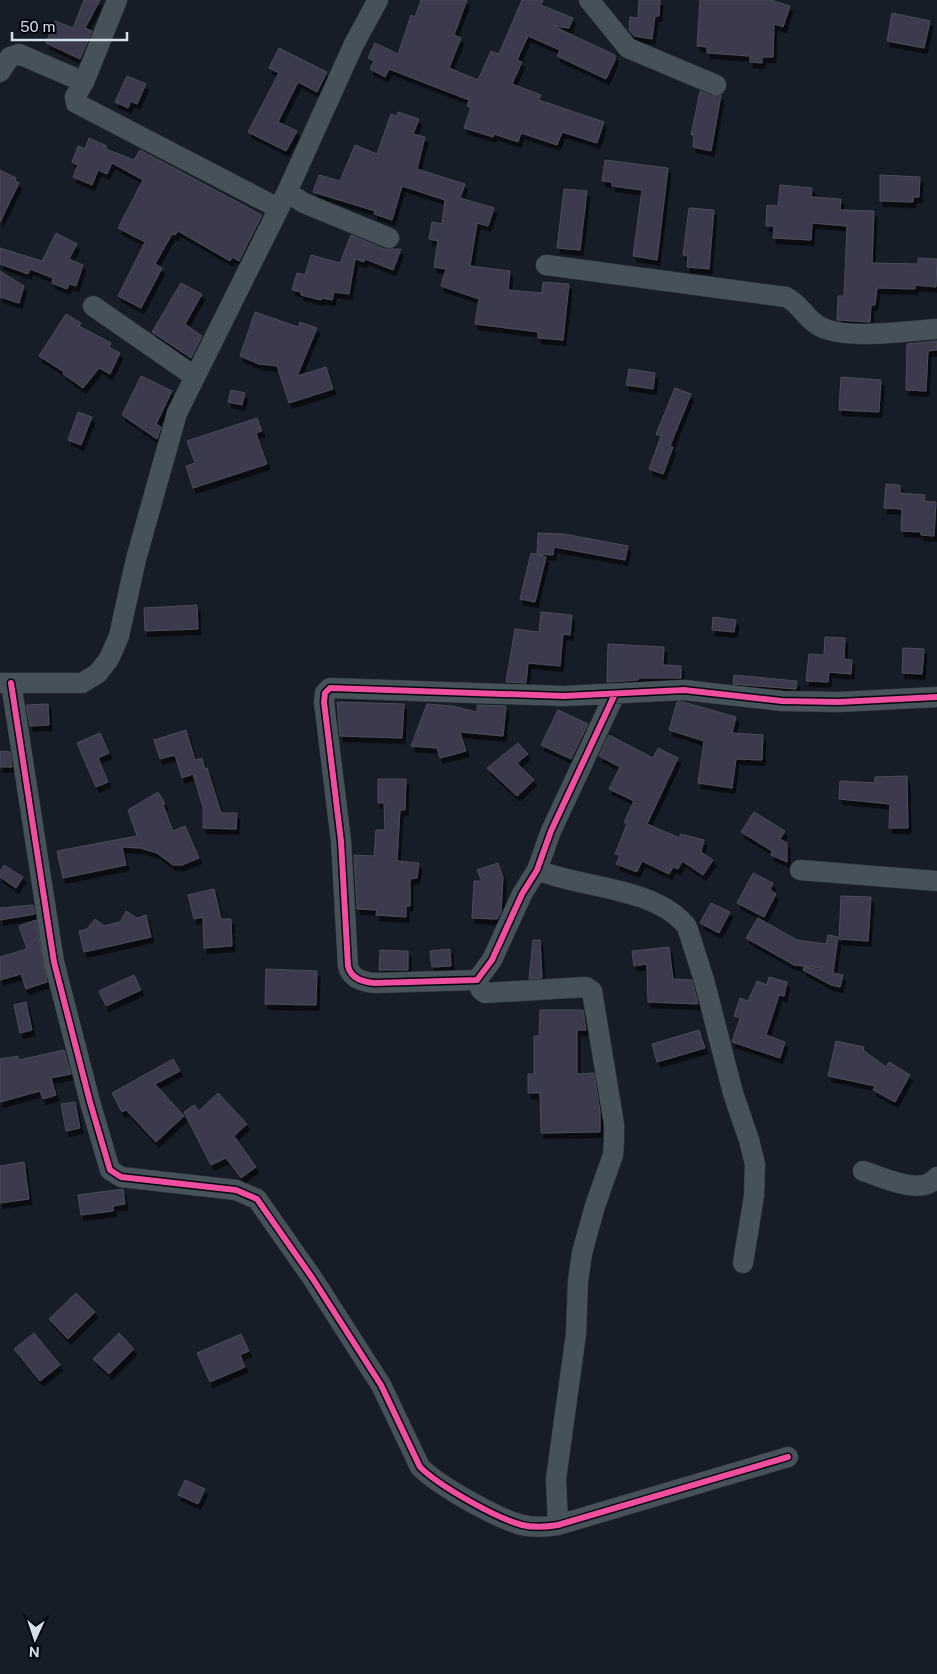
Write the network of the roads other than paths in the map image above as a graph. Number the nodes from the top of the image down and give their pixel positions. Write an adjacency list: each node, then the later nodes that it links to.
1 (117, 0): 5 (street)
2 (378, 0): 7 (street)
3 (590, 0): 6 (street)
4 (0, 72): 5 (street)
5 (84, 82): 7 (street)
6 (716, 85)
7 (283, 200): 8 (street); 12 (street)
8 (389, 238)
9 (546, 265): 11 (street)
10 (93, 306): 12 (street)
11 (937, 328)
12 (194, 376): 13 (street)
13 (6, 684): 24 (street)
14 (615, 694): 15 (street); 16 (street); 19 (street)
15 (937, 698)
16 (537, 870): 19 (street); 22 (street)
17 (800, 870): 18 (street)
18 (937, 881)
19 (477, 980): 24 (street)
20 (863, 1171): 21 (street)
21 (937, 1178)
22 (743, 1263)
23 (788, 1457): 24 (street)
24 (558, 1526)

